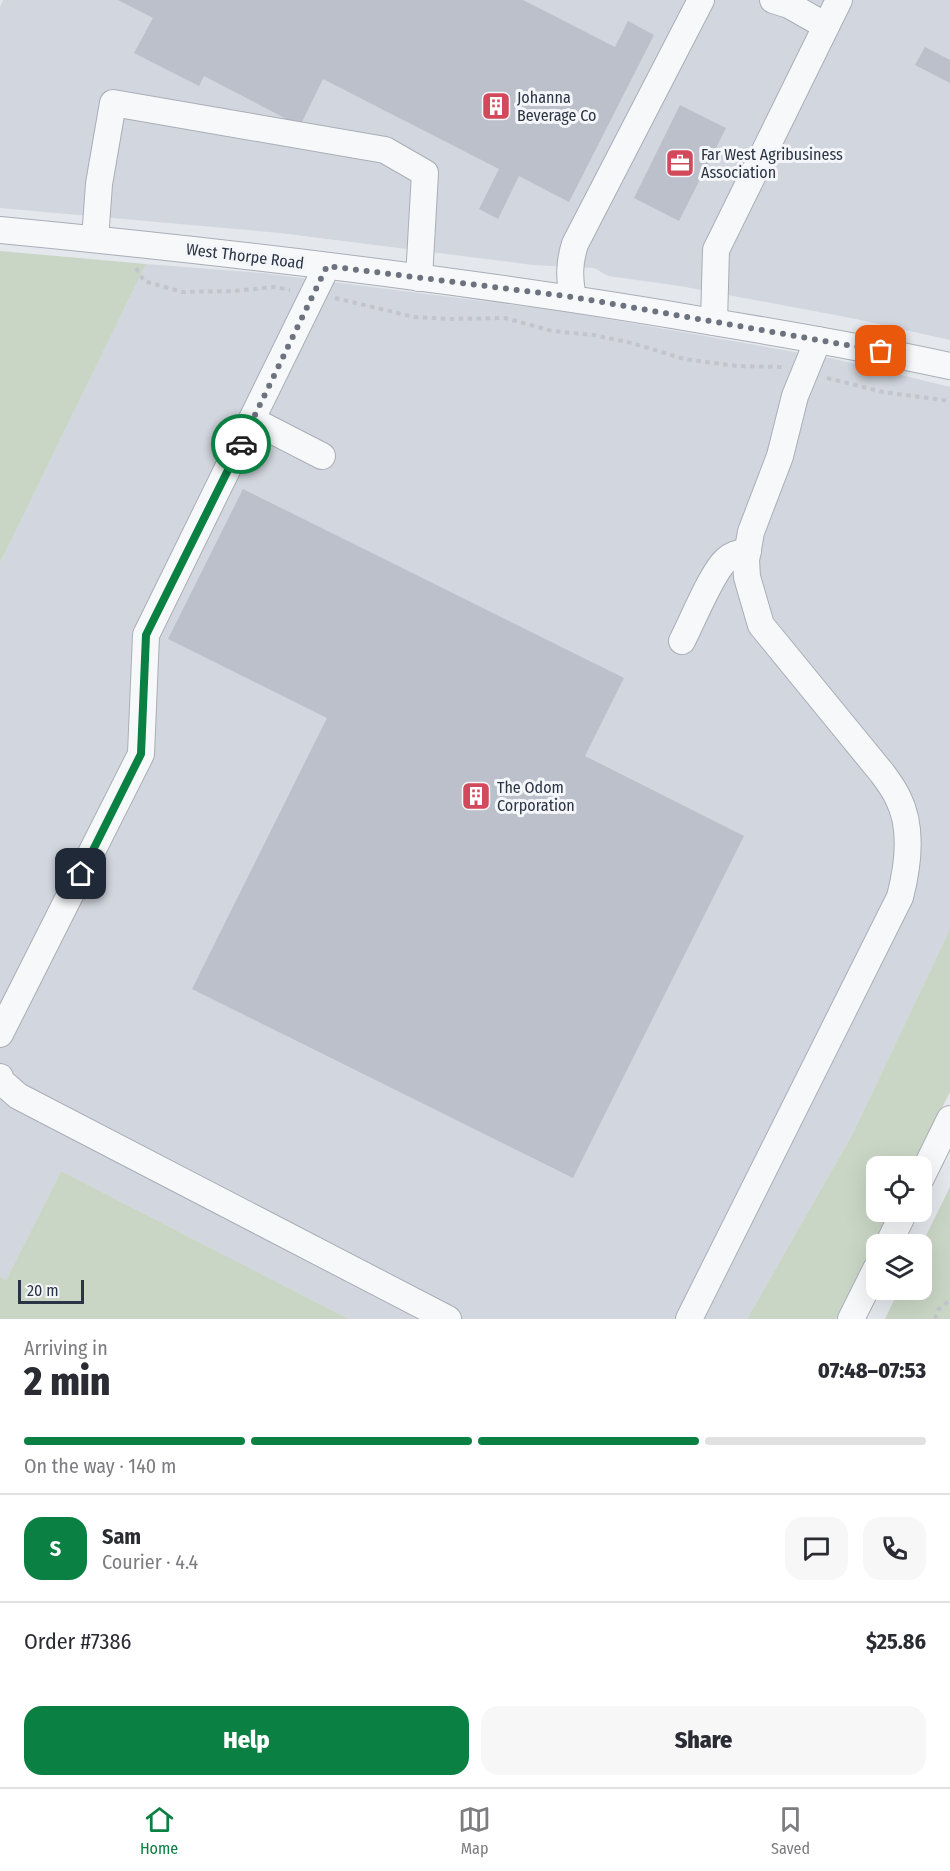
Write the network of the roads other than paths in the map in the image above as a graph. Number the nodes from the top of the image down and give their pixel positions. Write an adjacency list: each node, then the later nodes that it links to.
1 (701, 0): 9 (street)
2 (773, 0): 4 (street)
3 (839, 0): 4 (street)
4 (826, 26): 10 (street)
5 (0, 230): 6 (street, West Thorpe Road)
6 (95, 239): 7 (street, West Thorpe Road); 8 (street)
7 (327, 266): 8 (street, West Thorpe Road); 13 (street)
8 (419, 278): 9 (street, West Thorpe Road)
9 (573, 297): 10 (street, West Thorpe Road)
10 (714, 322): 11 (street, West Thorpe Road)
11 (818, 340): 12 (street, West Thorpe Road); 15 (street)
12 (950, 366)
13 (252, 420): 14 (street); 17 (street)
14 (322, 456)
15 (748, 551): 16 (street); 23 (street)
16 (682, 641)
17 (0, 1034)
18 (0, 1077): 22 (street)
19 (950, 1119): 20 (street)
20 (932, 1156)
21 (866, 1289): 24 (street)
22 (448, 1319)
23 (689, 1319)
24 (851, 1319)

